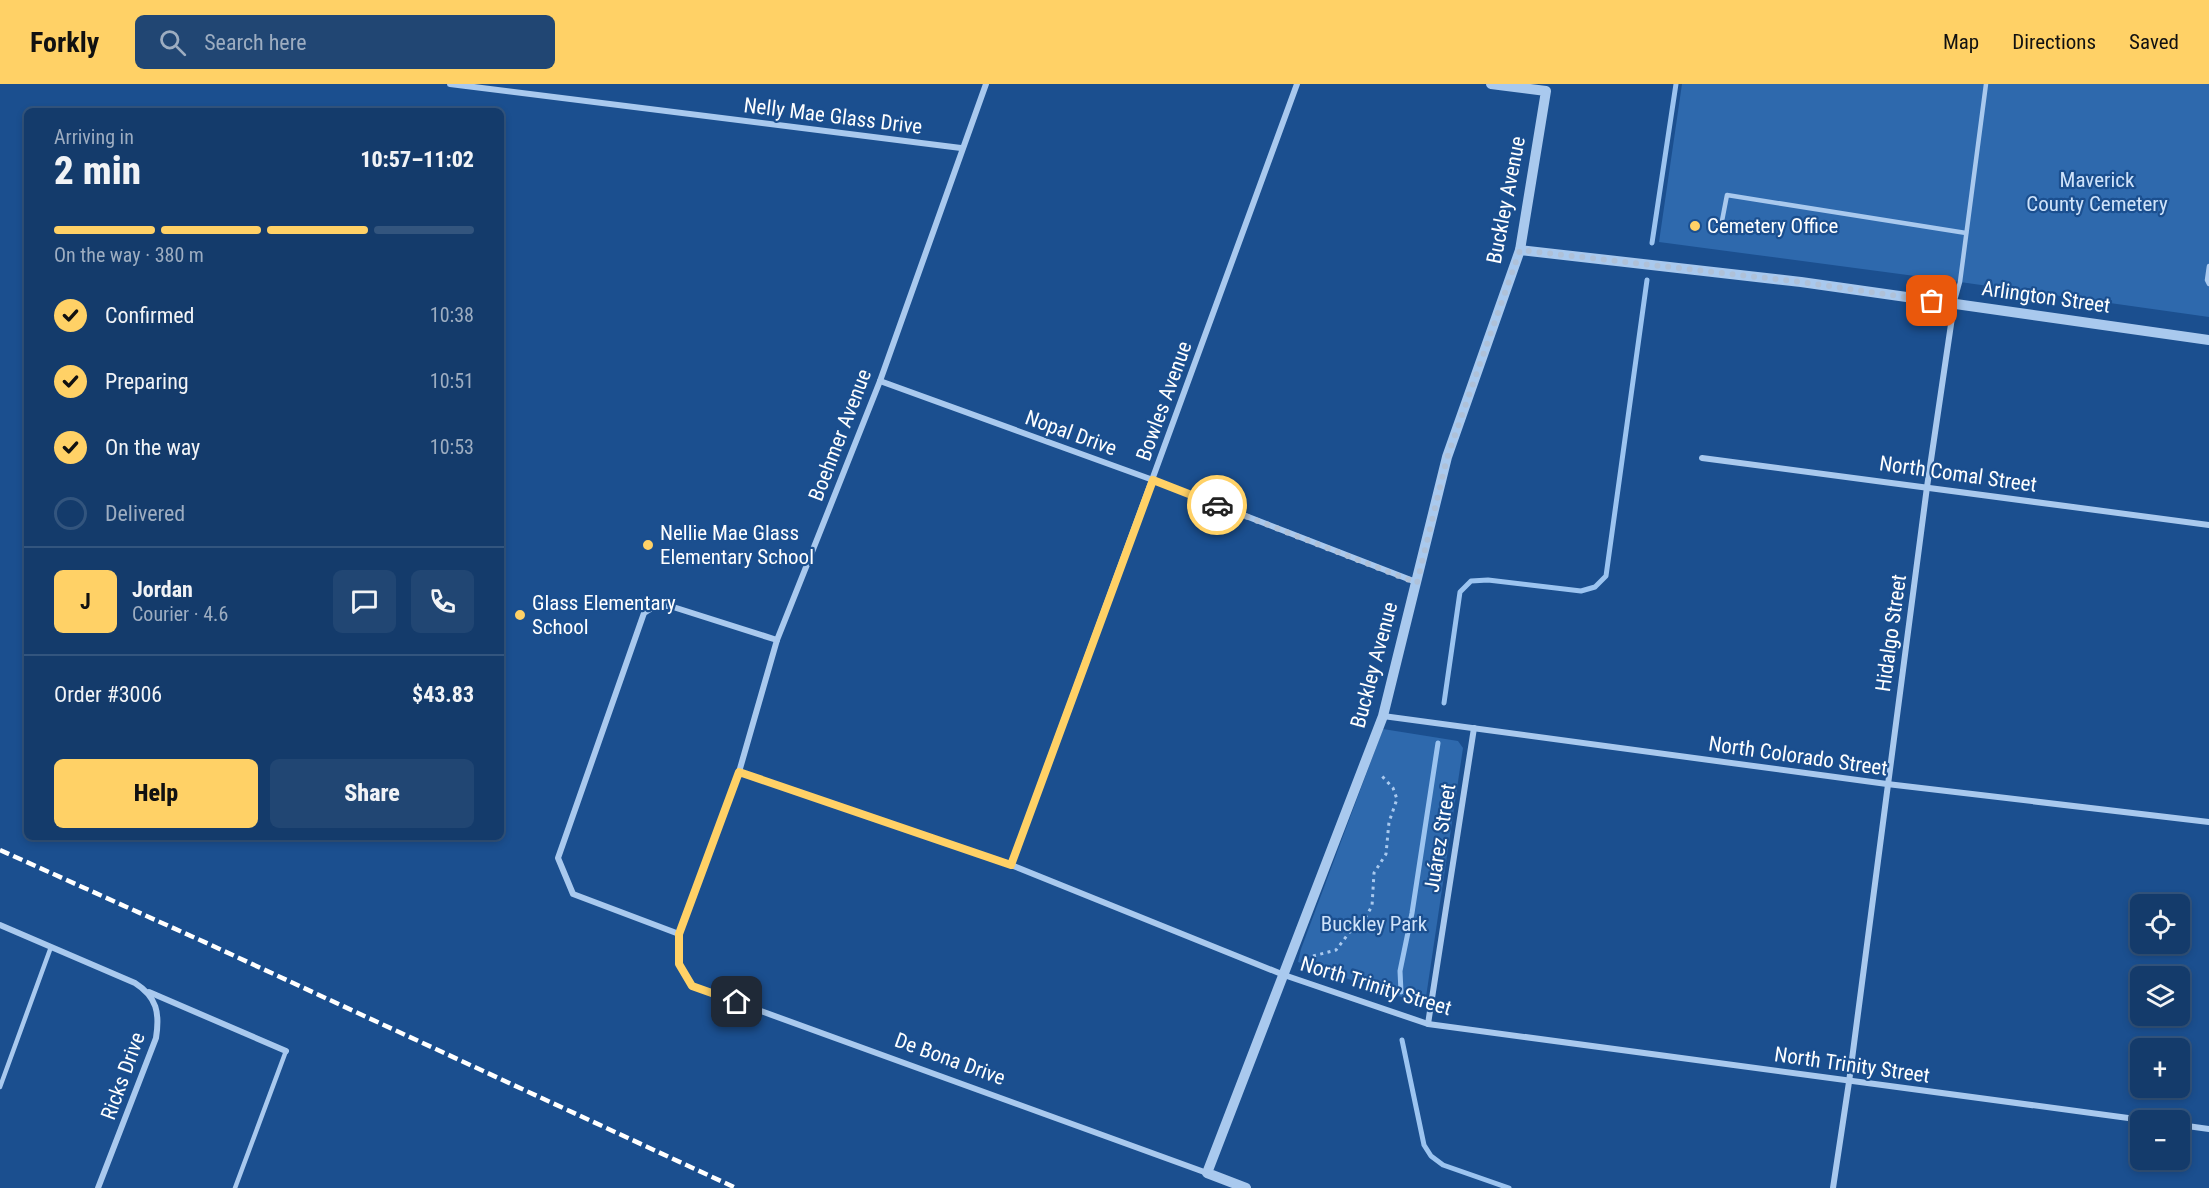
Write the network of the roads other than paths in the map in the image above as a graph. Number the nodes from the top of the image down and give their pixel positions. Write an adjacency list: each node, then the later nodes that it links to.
1 (450, 84): 7 (street, Nelly Mae Glass Drive)
2 (986, 84): 7 (street, Boehmer Avenue)
3 (1297, 84): 17 (street, Bowles Avenue)
4 (1491, 84): 6 (street)
5 (1986, 84): 9 (lane, Hidalgo Street)
6 (1547, 87): 10 (street, Buckley Avenue)
7 (961, 148): 15 (street, Boehmer Avenue)
8 (1721, 226): 9 (lane)
9 (1966, 233): 13 (lane, Hidalgo Street)
10 (1520, 250): 13 (street, Arlington Street); 20 (street, Buckley Avenue)
11 (2209, 266): 12 (lane)
12 (2209, 285)
13 (1954, 304): 14 (street, Arlington Street); 18 (street, Hidalgo Street)
14 (2209, 340)
15 (880, 381): 17 (street, Nopal Drive); 21 (street, Boehmer Avenue)
16 (1702, 458): 18 (street, North Comal Street)
17 (1153, 480): 20 (street, Nopal Drive); 27 (street, Bowles Avenue)
18 (1928, 487): 19 (street, North Comal Street); 25 (street, Hidalgo Street)
19 (2209, 525)
20 (1417, 583): 22 (street, Buckley Avenue)
21 (777, 640): 24 (street, Boehmer Avenue); 29 (street)
22 (1383, 716): 23 (street, North Colorado Street); 31 (street, Buckley Avenue)
23 (1474, 728): 25 (street, North Colorado Street); 33 (street, Juárez Street)
24 (739, 772): 27 (street, North Trinity Street); 29 (street, Boehmer Avenue)
25 (1887, 784): 26 (street, North Colorado Street); 35 (street, Hidalgo Street)
26 (2209, 822)
27 (1011, 865): 31 (street, North Trinity Street)
28 (0, 925): 30 (street)
29 (679, 934): 40 (street, De Bona Drive)
30 (51, 946): 32 (street); 36 (lane)
31 (1284, 975): 33 (street, North Trinity Street); 40 (street, Buckley Avenue)
32 (146, 991): 34 (street); 41 (street, Ricks Drive)
33 (1428, 1024): 35 (street, North Trinity Street)
34 (286, 1051): 42 (lane)
35 (1849, 1082): 37 (street, North Trinity Street); 44 (street, Hidalgo Street)
36 (0, 1087)
37 (2130, 1118)
38 (2190, 1126): 39 (street)
39 (2209, 1129)
40 (1207, 1173): 43 (street, De Bona Drive)
41 (98, 1188)
42 (235, 1188)
43 (1246, 1188)
44 (1833, 1188)

